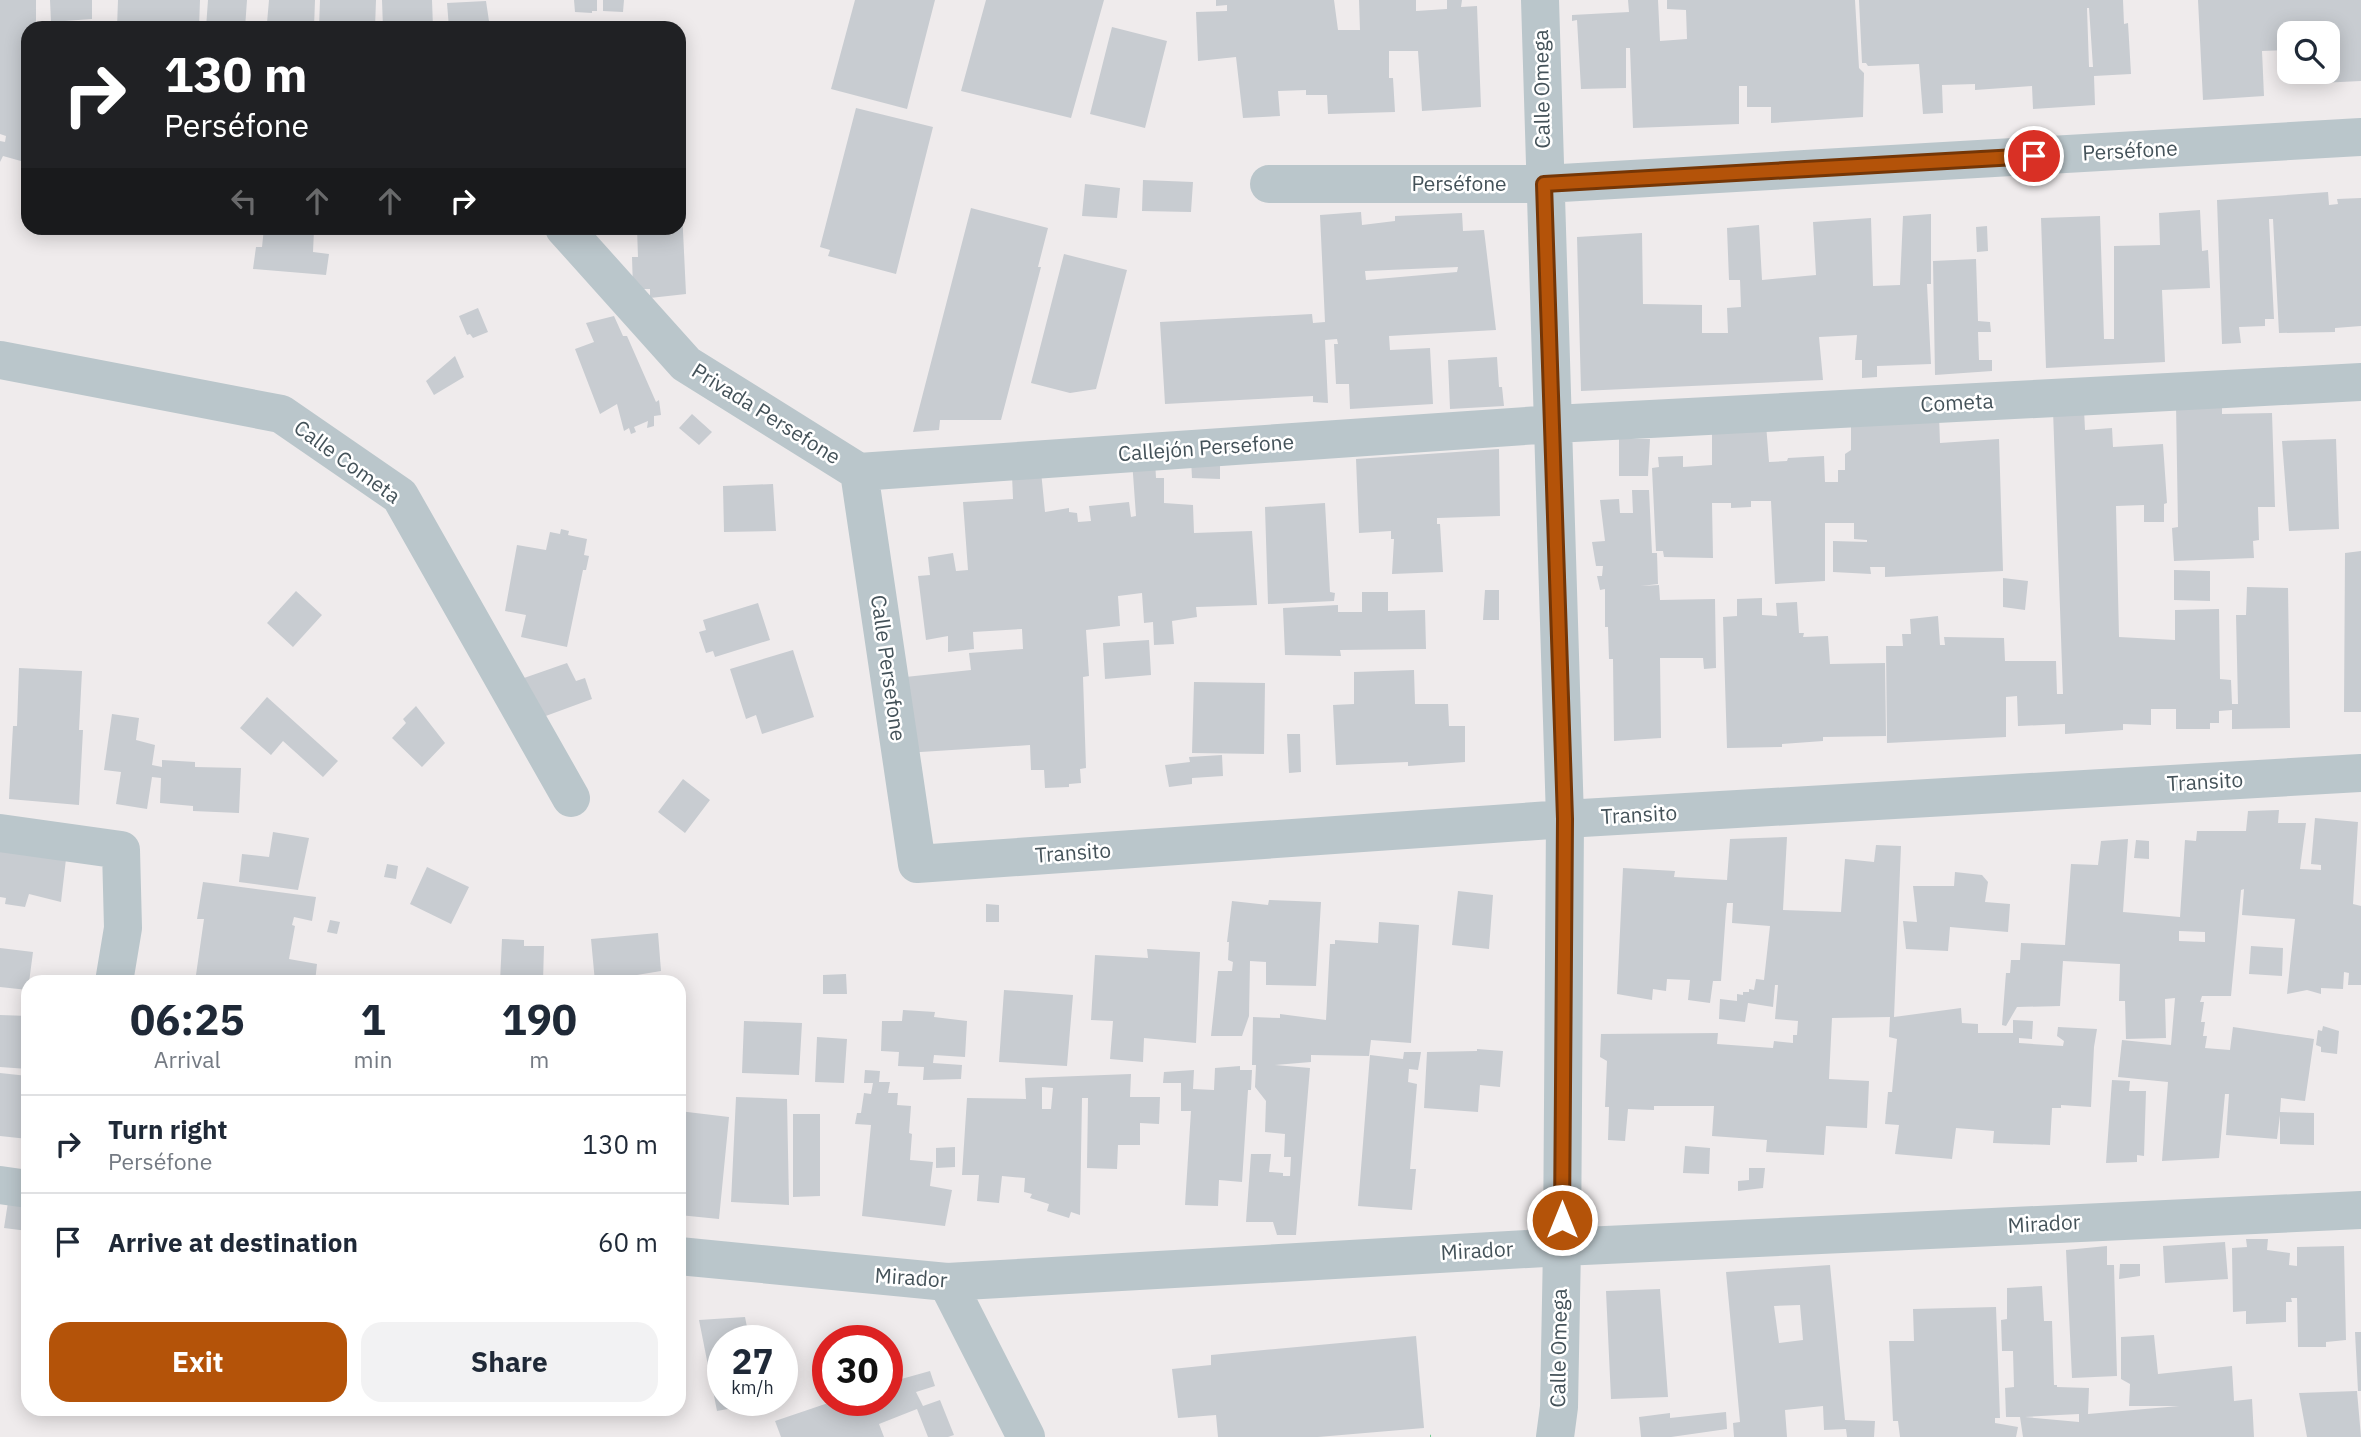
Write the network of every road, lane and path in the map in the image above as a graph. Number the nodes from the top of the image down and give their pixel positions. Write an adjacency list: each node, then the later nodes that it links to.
1 (1539, 0): 4 (street, Calle Omega)
2 (2361, 137): 4 (street, Perséfone)
3 (1269, 184): 4 (street, Perséfone)
4 (1544, 184): 8 (street, Calle Omega)
5 (570, 235): 9 (street, Privada Persefone)
6 (0, 360): 11 (street, Calle Cometa)
7 (2361, 382): 8 (street, Cometa)
8 (1554, 424): 9 (street, Callejón Persefone); 12 (street, Calle Omega)
9 (859, 472): 14 (street, Calle Persefone)
10 (2361, 773): 12 (street, Transito)
11 (571, 798)
12 (1565, 819): 14 (street, Transito); 19 (street, Calle Omega)
13 (0, 834): 15 (street)
14 (917, 864)
15 (115, 975)
16 (0, 1185): 17 (street)
17 (21, 1188)
18 (2361, 1210): 19 (street, Mirador)
19 (1562, 1247): 21 (street, Mirador); 23 (street, Calle Omega)
20 (686, 1257): 21 (street, Mirador)
21 (947, 1282): 22 (street)
22 (1026, 1437)
23 (1555, 1437)

